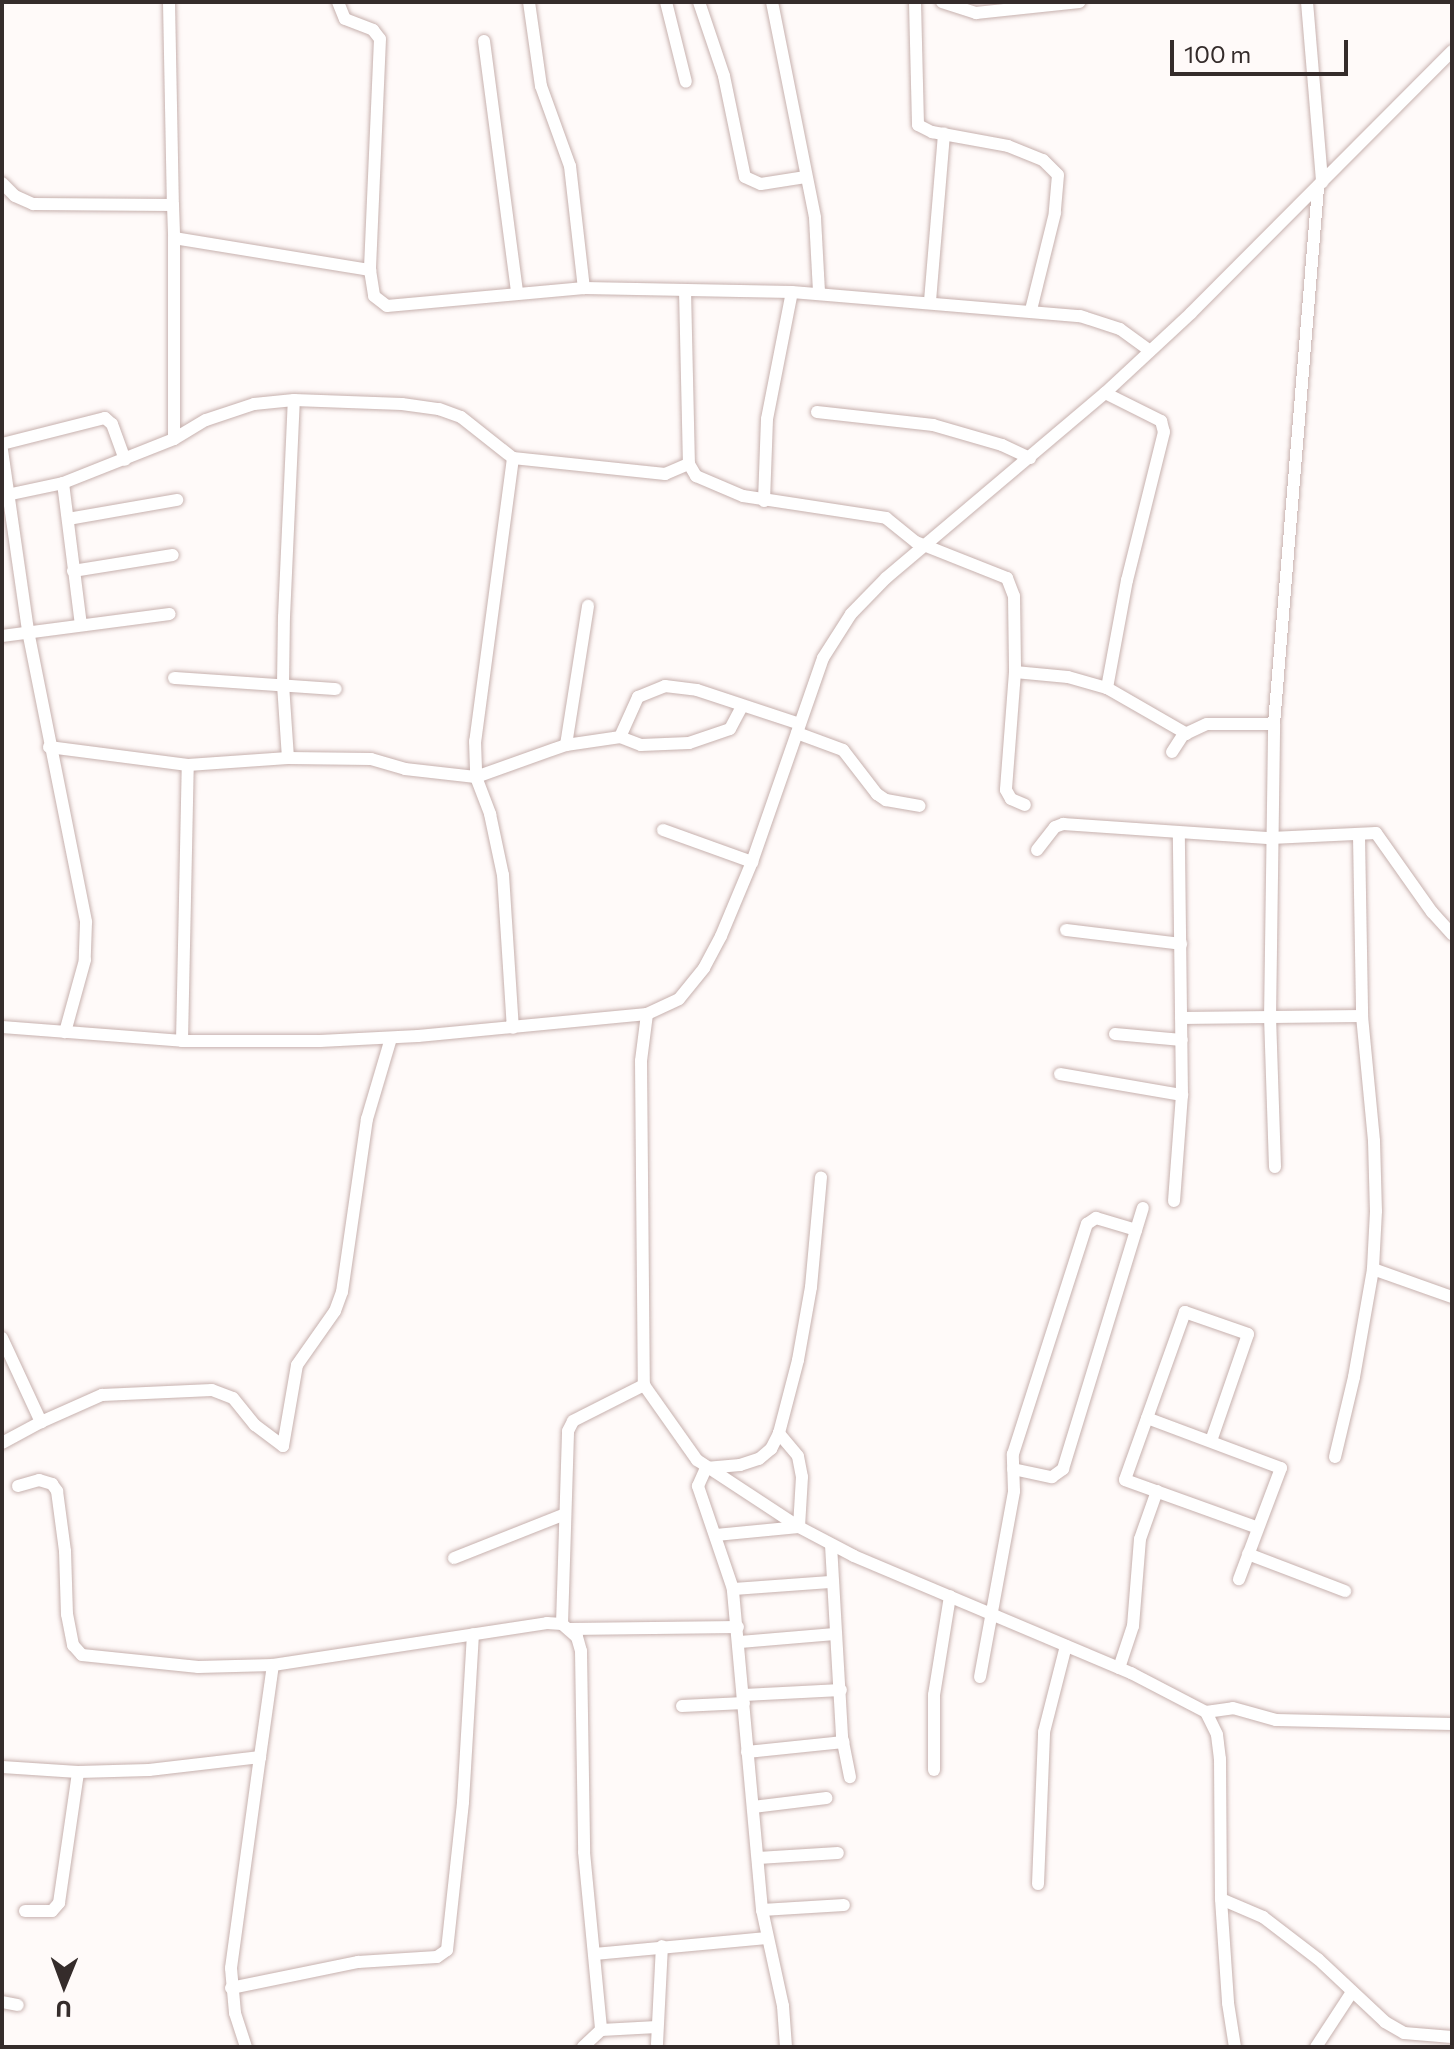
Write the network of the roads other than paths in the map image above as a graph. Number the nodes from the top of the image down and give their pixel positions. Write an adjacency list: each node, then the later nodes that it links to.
1 (169, 2): 19 (street)
2 (338, 2): 21 (street)
3 (529, 2): 22 (street)
4 (666, 2): 14 (street)
5 (699, 2): 16 (street)
6 (772, 2): 16 (street)
7 (915, 2): 15 (street)
8 (942, 2): 11 (street)
9 (1079, 2): 11 (street)
10 (1307, 2): 18 (street)
11 (986, 7)
12 (484, 41): 25 (street)
13 (1452, 51): 18 (street)
14 (686, 82)
15 (944, 134): 27 (street); 28 (street)
16 (805, 177): 26 (street)
17 (2, 183): 19 (street)
18 (1320, 185): 29 (street); 59 (street)
19 (173, 205): 20 (street)
20 (174, 238): 21 (street); 33 (street)
21 (370, 270): 25 (street)
22 (584, 288): 23 (street); 25 (street)
23 (685, 290): 24 (street); 39 (street)
24 (792, 292): 26 (street); 43 (street)
25 (517, 293)
26 (819, 293): 27 (street)
27 (930, 301): 28 (street)
28 (1031, 310): 29 (street)
29 (1150, 351): 30 (street)
30 (1105, 393): 37 (street); 56 (street)
31 (294, 400): 33 (street); 36 (street); 55 (street)
32 (817, 412): 37 (street)
33 (174, 439): 38 (street)
34 (2, 444): 38 (street)
35 (2, 450): 41 (street)
36 (513, 458): 39 (street); 68 (street)
37 (1030, 458): 45 (street)
38 (125, 460): 40 (street)
39 (689, 464): 43 (street)
40 (63, 483): 41 (street); 44 (street)
41 (6, 495): 51 (street)
42 (177, 500): 44 (street)
43 (764, 501): 45 (street)
44 (68, 519): 47 (street)
45 (927, 545): 53 (street); 60 (street)
46 (173, 555): 47 (street)
47 (73, 571): 50 (street)
48 (588, 606): 63 (street)
49 (170, 614): 50 (street)
50 (81, 625): 51 (street)
51 (28, 631): 52 (street); 64 (street)
52 (2, 636)
53 (1015, 672): 56 (street); 69 (street)
54 (174, 678): 55 (street)
55 (283, 685): 57 (street); 66 (street)
56 (1107, 688): 61 (street)
57 (336, 689)
58 (742, 706): 60 (street); 62 (street); 62 (street)
59 (1274, 724): 61 (street); 74 (street)
60 (799, 729): 70 (street); 76 (street)
61 (1187, 734): 65 (street)
62 (620, 737): 63 (street)
63 (566, 745): 68 (street)
64 (49, 747): 67 (street); 86 (street)
65 (1172, 752)
66 (288, 758): 67 (street); 68 (street)
67 (188, 765): 90 (street)
68 (476, 777): 85 (street)
69 (1025, 805)
70 (919, 806)
71 (663, 830): 76 (street)
72 (1179, 833): 74 (street); 75 (street); 79 (street)
73 (1359, 836): 74 (street); 78 (street); 81 (street)
74 (1271, 838): 83 (street)
75 (1037, 850)
76 (752, 862): 80 (street)
77 (1066, 930): 79 (street)
78 (1452, 934)
79 (1181, 944): 82 (street)
80 (647, 1014): 85 (street); 101 (street)
81 (1362, 1016): 83 (street); 98 (street)
82 (1181, 1018): 83 (street); 89 (street)
83 (1270, 1020): 93 (street)
84 (2, 1027): 86 (street)
85 (513, 1028): 88 (street)
86 (65, 1032): 90 (street)
87 (1115, 1034): 89 (street)
88 (391, 1038): 90 (street); 103 (street)
89 (1182, 1040): 92 (street)
90 (182, 1041)
91 (1060, 1074): 92 (street)
92 (1182, 1095): 95 (street)
93 (1275, 1167)
94 (821, 1177): 104 (street)
95 (1174, 1201)
96 (1143, 1208): 97 (street)
97 (1136, 1230): 109 (street); 109 (street)
98 (1373, 1269): 99 (street); 107 (street)
99 (1452, 1297)
100 (2, 1338): 103 (street)
101 (644, 1385): 108 (street); 112 (street)
102 (1147, 1418): 105 (street); 105 (street); 111 (street)
103 (41, 1422): 106 (street)
104 (779, 1433): 108 (street); 113 (street)
105 (1211, 1441): 114 (street)
106 (2, 1443)
107 (1335, 1457)
108 (706, 1468): 113 (street); 115 (street)
109 (1013, 1469): 124 (street)
110 (18, 1486): 131 (street)
111 (1157, 1491): 114 (street); 132 (street)
112 (565, 1514): 118 (street); 125 (street)
113 (799, 1527): 115 (street); 116 (street)
114 (1258, 1528): 117 (street)
115 (716, 1535): 121 (street)
116 (831, 1545): 120 (street); 123 (street)
117 (1248, 1554): 119 (street); 122 (street)
118 (454, 1558)
119 (1239, 1579)
120 (831, 1582): 121 (street); 128 (street)
121 (733, 1589): 126 (street)
122 (1345, 1591)
123 (950, 1596): 124 (street); 143 (street)
124 (991, 1611): 130 (street); 133 (street)
125 (566, 1626): 126 (street); 127 (street); 157 (street)
126 (738, 1627): 129 (street)
127 (473, 1634): 131 (street); 158 (street)
128 (835, 1634): 129 (street); 134 (street)
129 (740, 1642): 135 (street)
130 (1066, 1646): 132 (street); 150 (street)
131 (273, 1665): 141 (street)
132 (1119, 1668): 137 (street)
133 (980, 1677)
134 (841, 1690): 135 (street); 139 (street)
135 (744, 1699): 136 (street); 140 (street)
136 (682, 1706)
137 (1206, 1712): 138 (street); 151 (street)
138 (1452, 1724)
139 (843, 1742): 140 (street); 145 (street)
140 (747, 1752): 147 (street)
141 (260, 1757): 144 (street); 158 (street)
142 (2, 1767): 144 (street)
143 (934, 1770)
144 (78, 1772): 154 (street)
145 (850, 1777)
146 (826, 1798): 147 (street)
147 (753, 1807): 149 (street)
148 (838, 1853): 149 (street)
149 (758, 1858): 153 (street)
150 (1038, 1884)
151 (1221, 1899): 159 (street); 169 (street)
152 (844, 1905): 153 (street)
153 (762, 1910): 155 (street)
154 (25, 1911)
155 (766, 1938): 156 (street); 168 (street)
156 (662, 1946): 157 (street); 162 (street)
157 (595, 1954): 163 (street)
158 (231, 1988): 166 (street)
159 (1352, 1992): 164 (street); 170 (street)
160 (2, 2002): 161 (street)
161 (18, 2005)
162 (657, 2027): 163 (street); 165 (street)
163 (601, 2030): 167 (street)
164 (1452, 2037)
165 (657, 2044)
166 (246, 2047)
167 (583, 2047)
168 (786, 2047)
169 (1235, 2047)
170 (1316, 2047)

